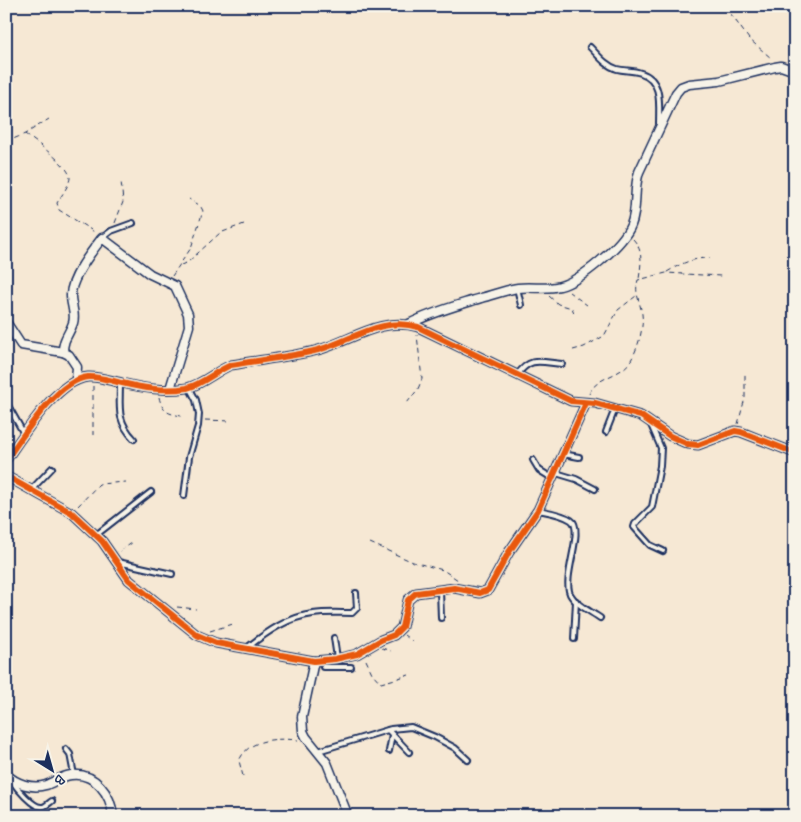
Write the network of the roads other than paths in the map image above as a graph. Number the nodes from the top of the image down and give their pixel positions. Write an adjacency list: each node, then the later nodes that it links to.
1 (590, 47): 3 (lane)
2 (795, 71): 3 (street)
3 (659, 128): 6 (street)
4 (133, 222): 5 (lane)
5 (102, 238): 10 (street); 16 (street)
6 (517, 288): 7 (lane); 9 (street)
7 (521, 305)
8 (6, 322): 10 (street)
9 (409, 324): 12 (street); 15 (street)
10 (63, 352): 13 (street)
11 (562, 364): 12 (lane)
12 (517, 375): 18 (street)
13 (76, 380): 14 (street); 22 (street)
14 (120, 383): 16 (street); 23 (lane)
15 (189, 387): 16 (street); 35 (lane)
16 (170, 389)
17 (6, 402): 22 (lane)
18 (586, 403): 19 (street); 25 (street)
19 (615, 409): 20 (street); 21 (lane)
20 (649, 420): 24 (street); 38 (lane)
21 (606, 432)
22 (24, 434): 27 (street)
23 (134, 439)
24 (795, 453)
25 (563, 454): 26 (lane); 30 (street)
26 (579, 457)
27 (6, 460)
28 (533, 460): 30 (lane)
29 (52, 468): 33 (lane)
30 (553, 475): 32 (lane); 36 (street)
31 (6, 476): 33 (street)
32 (595, 489)
33 (30, 490): 37 (street)
34 (152, 492): 37 (lane)
35 (184, 496)
36 (538, 510): 41 (street); 43 (lane)
37 (96, 535): 39 (street)
38 (663, 551)
39 (114, 559): 40 (lane); 48 (street)
40 (172, 574)
41 (440, 590): 44 (lane); 49 (street)
42 (356, 593): 48 (lane)
43 (576, 601): 45 (lane); 47 (lane)
44 (441, 618)
45 (600, 618)
46 (334, 638): 49 (lane)
47 (574, 638)
48 (246, 649): 50 (street)
49 (337, 659): 50 (street)
50 (315, 665): 56 (street)
51 (324, 667): 52 (lane)
52 (351, 668)
53 (388, 730): 54 (lane); 56 (lane); 59 (lane)
54 (392, 735): 57 (lane); 58 (lane)
55 (66, 749): 60 (lane)
56 (318, 751): 63 (street)
57 (389, 751)
58 (409, 752)
59 (468, 760)
60 (74, 775): 61 (street); 64 (street)
61 (8, 776): 62 (lane)
62 (52, 802)
63 (347, 815)
64 (113, 816)

